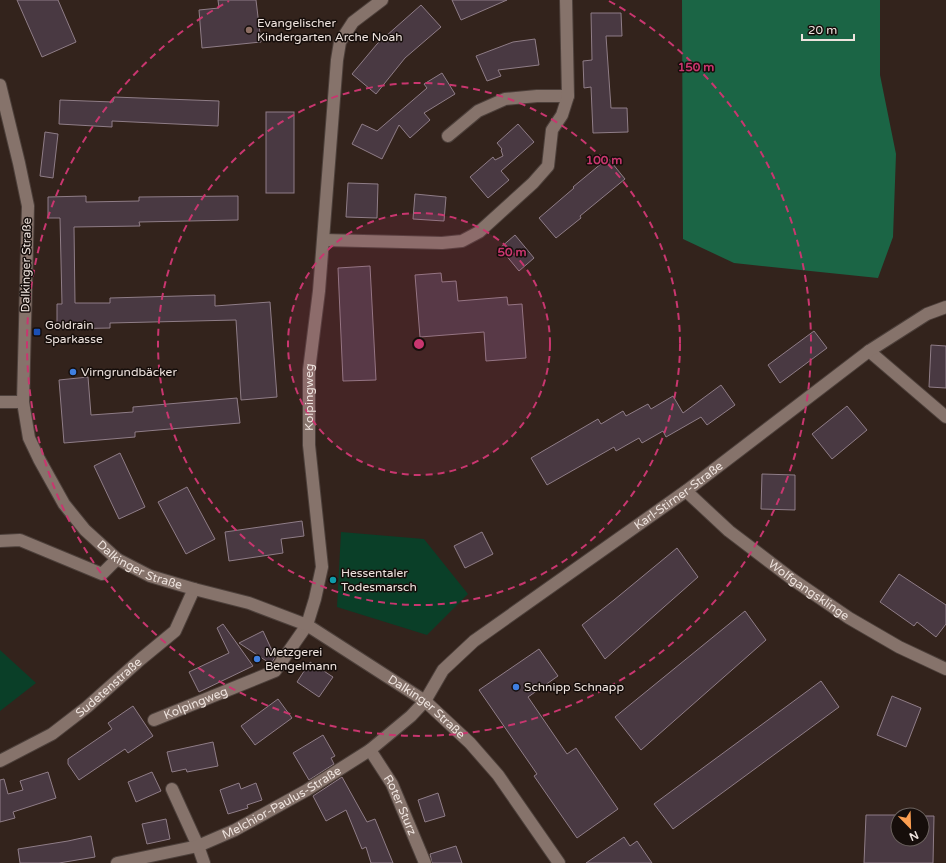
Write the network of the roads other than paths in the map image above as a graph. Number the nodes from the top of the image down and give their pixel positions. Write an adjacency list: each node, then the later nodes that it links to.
1 (382, 0): 6 (street, Kolpingweg)
2 (566, 0): 4 (street)
3 (0, 85): 10 (street, Dalkinger Straße)
4 (568, 96): 5 (street); 6 (street)
5 (448, 136)
6 (324, 240): 16 (street, Kolpingweg)
7 (946, 307): 8 (street, Karl-Stirner-Straße)
8 (869, 351): 11 (street); 12 (street, Karl-Stirner-Straße)
9 (0, 402): 10 (street)
10 (23, 402): 14 (street, Dalkinger Straße)
11 (946, 417)
12 (686, 492): 17 (street, Wolfgangsklinge); 18 (street, Karl-Stirner-Straße)
13 (0, 541): 14 (street)
14 (117, 559): 15 (street, Dalkinger Straße)
15 (194, 589): 16 (street, Dalkinger Straße); 21 (street, Sudetenstraße)
16 (307, 625): 18 (street, Dalkinger Straße); 19 (street, Kolpingweg)
17 (946, 669)
18 (425, 701): 20 (street, Melchior-Paulus-Straße); 27 (street, Dalkinger Straße)
19 (154, 720)
20 (370, 750): 23 (street, Melchior-Paulus-Straße); 26 (street, Roter Sturz)
21 (0, 761)
22 (172, 789): 23 (street)
23 (198, 846): 24 (street, Melchior-Paulus-Straße); 25 (street)
24 (117, 863)
25 (204, 863)
26 (425, 863)
27 (559, 863)

